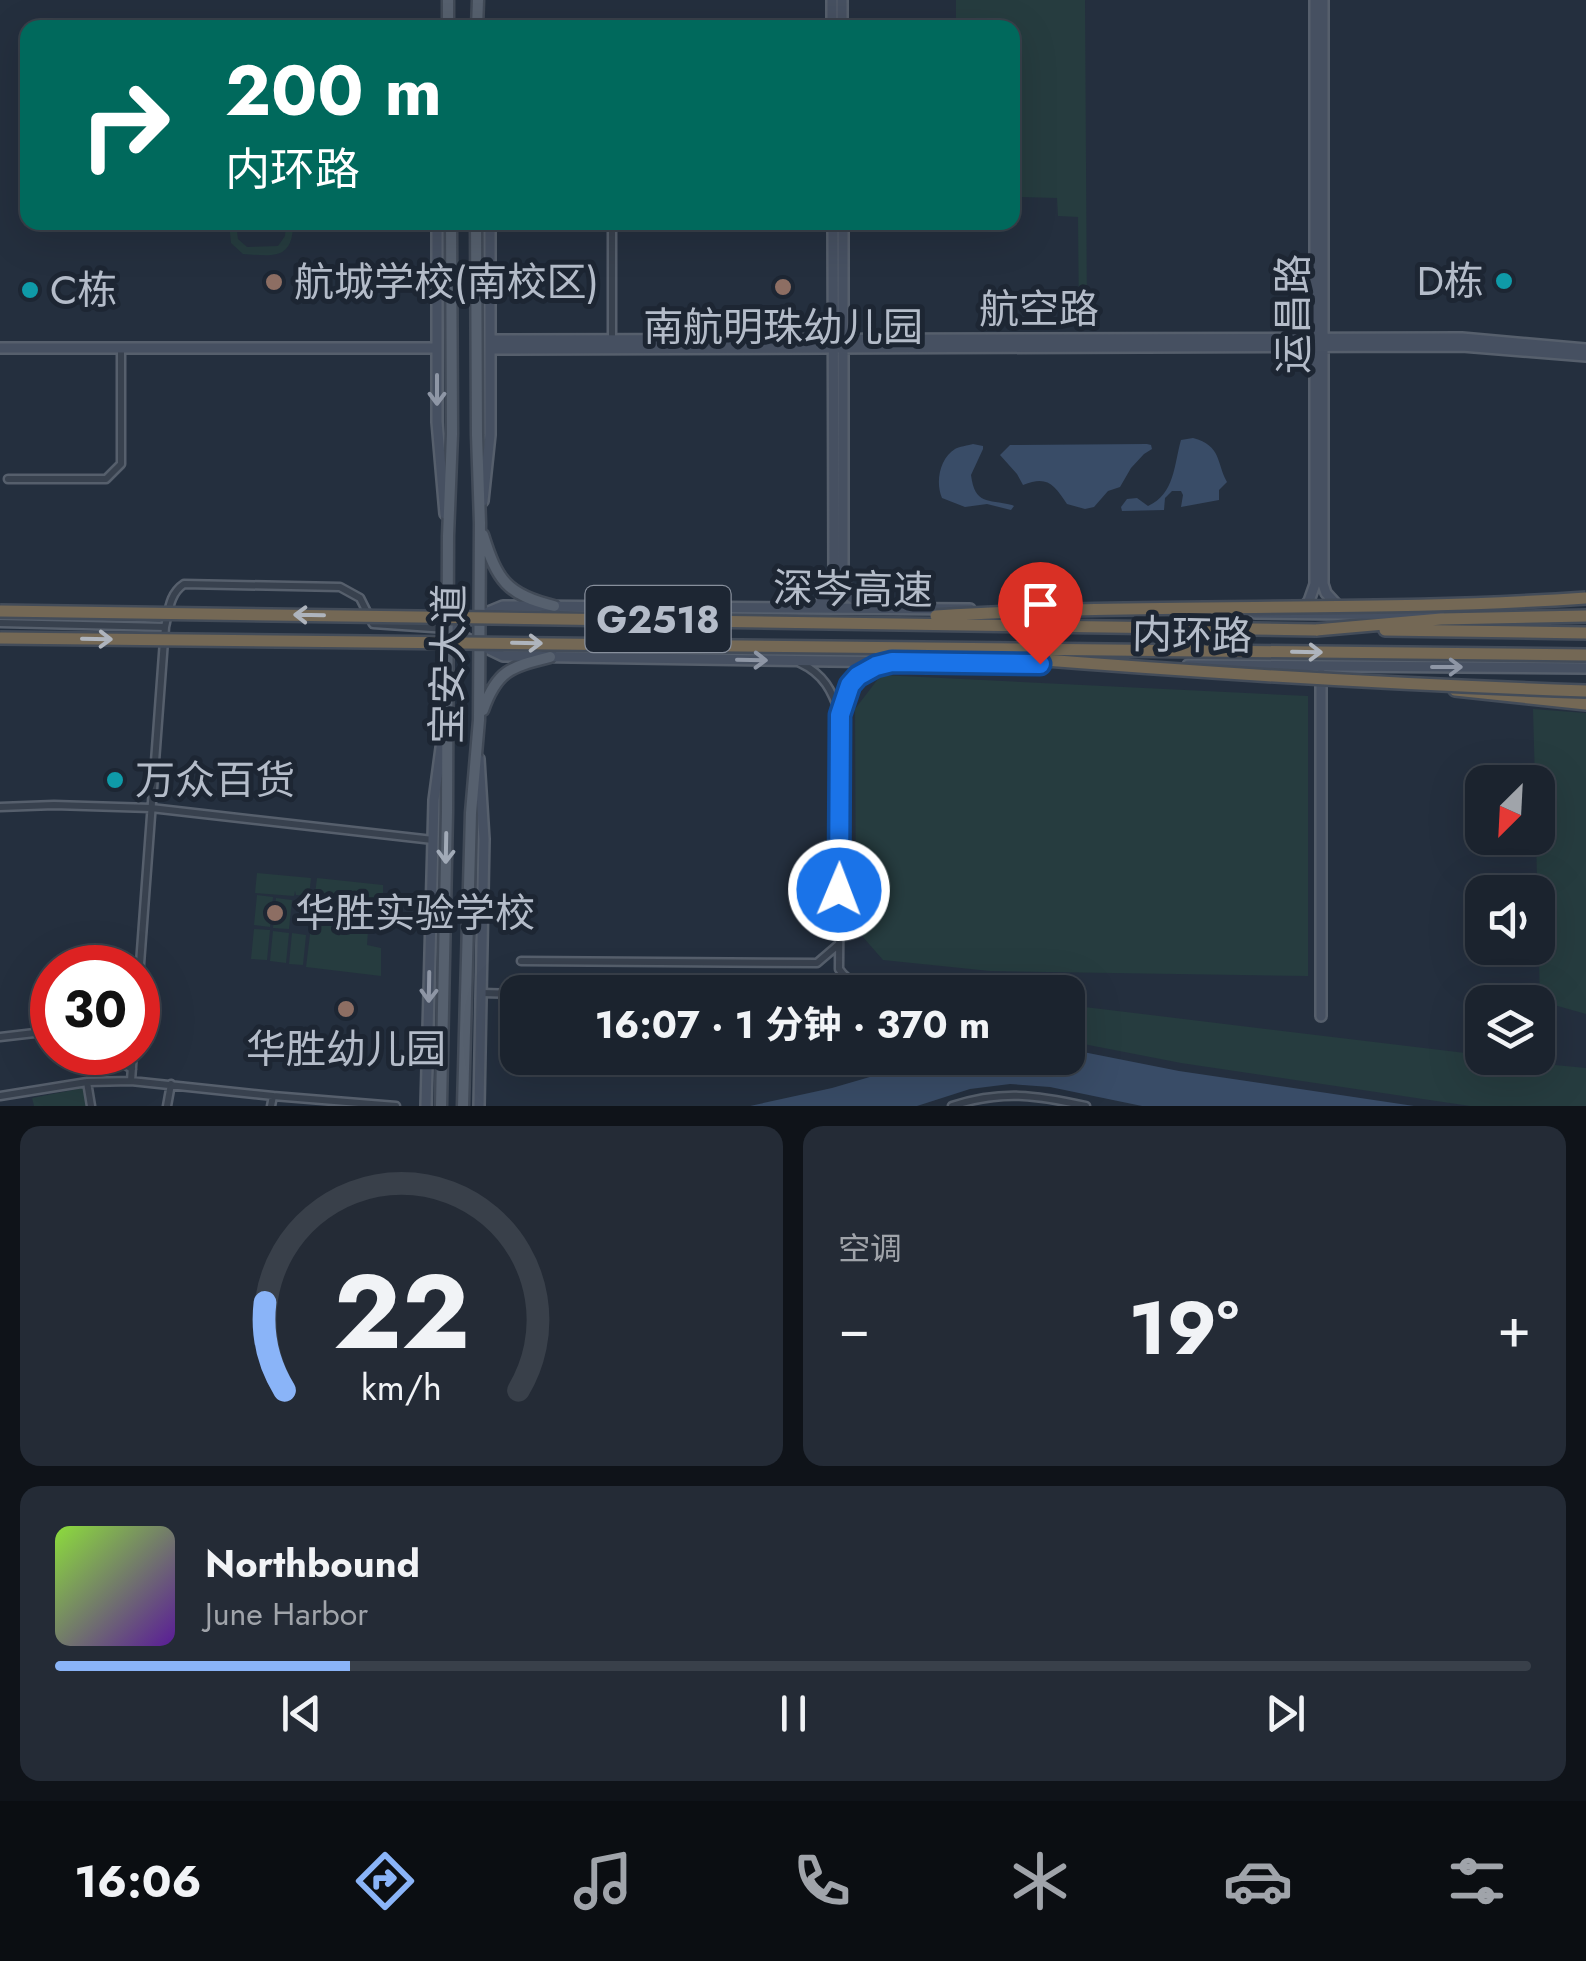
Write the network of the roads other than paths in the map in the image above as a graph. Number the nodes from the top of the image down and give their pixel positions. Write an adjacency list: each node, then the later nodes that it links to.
1 (1315, 0): 11 (street, 运昌路)
2 (1323, 0): 11 (street, 运昌路)
3 (436, 230): 16 (street)
4 (451, 230): 20 (main road, 宝安大道)
5 (476, 230): 19 (main road, 宝安大道)
6 (490, 230): 12 (street)
7 (612, 230): 10 (street)
8 (833, 230): 13 (street)
9 (843, 230): 13 (street)
10 (612, 340): 12 (street, 航空路); 13 (street, 航空路)
11 (1320, 343): 13 (street, 航空路); 17 (street, 航空路); 26 (street, 运昌路); 27 (street, 运昌路)
12 (491, 344): 13 (street, 航空路); 19 (street)
13 (838, 344): 23 (street); 24 (street)
14 (121, 347): 15 (street); 16 (street); 18 (street)
15 (0, 348)
16 (437, 348): 20 (street, one-way to 20)
17 (1586, 352)
18 (8, 479)
19 (480, 523): 22 (main road); 28 (main road, 宝安大道)
20 (448, 536): 33 (main road, 宝安大道)
21 (1586, 598): 30 (highway, bridge)
22 (554, 606): 23 (street, 内环路); 28 (street, 内环路)
23 (814, 608): 24 (street, 内环路)
24 (865, 608): 26 (street, 内环路)
25 (0, 611): 30 (highway, 深岑高速 / G2518, one-way to 25, bridge)
26 (1294, 613): 27 (street, 内环路)
27 (1354, 614): 29 (street, 内环路)
28 (480, 616): 33 (street, 内环路); 37 (main road, 宝安大道)
29 (1586, 616): 34 (highway)
30 (854, 622): 34 (highway, 深岑高速 / G2518, bridge)
31 (0, 623): 32 (street)
32 (166, 627): 33 (street); 53 (street)
33 (447, 629): 37 (street, 内环路); 48 (main road, 宝安大道)
34 (1316, 630): 35 (highway, 深岑高速 / G2518)
35 (1586, 632)
36 (0, 638): 38 (highway, 深岑高速 / G2518, one-way to 38, bridge)
37 (480, 645): 40 (street, 内环路); 50 (main road, 宝安大道)
38 (870, 646): 39 (highway, 深岑高速 / G2518, one-way to 39, bridge); 45 (highway, bridge)
39 (1586, 656)
40 (550, 657): 41 (street, 内环路, one-way to 41); 50 (main road)
41 (790, 661): 42 (street, 内环路); 49 (street)
42 (892, 662): 43 (street, 内环路); 49 (street)
43 (1321, 667): 44 (street, 内环路, one-way to 44); 61 (street)
44 (1586, 668)
45 (1401, 685): 46 (highway, bridge); 47 (highway, bridge)
46 (1586, 691)
47 (1586, 704)
48 (446, 715): 54 (street); 75 (main road, 宝安大道, one-way to 75)
49 (840, 715): 55 (street)
50 (479, 720): 51 (main road, 宝安大道)
51 (478, 740): 59 (street); 76 (main road, 宝安大道)
52 (0, 807): 53 (street)
53 (152, 808): 54 (street); 56 (street)
54 (433, 840): 74 (street, one-way to 74)
55 (839, 944): 57 (street); 58 (street)
56 (142, 945)
57 (520, 961)
58 (843, 975)
59 (482, 993): 60 (street); 77 (street)
60 (500, 994)
61 (1321, 1016)
62 (30, 1034): 63 (street)
63 (0, 1037)
64 (132, 1075): 65 (street)
65 (131, 1081): 66 (street); 67 (street)
66 (87, 1082): 68 (street); 70 (street)
67 (172, 1084): 69 (street); 71 (street)
68 (0, 1096)
69 (273, 1096): 72 (street); 73 (street)
70 (92, 1106)
71 (167, 1106)
72 (271, 1106)
73 (396, 1106)
74 (426, 1106)
75 (441, 1106)
76 (463, 1106)
77 (479, 1106)
78 (952, 1106): 79 (street)
79 (1086, 1106)

